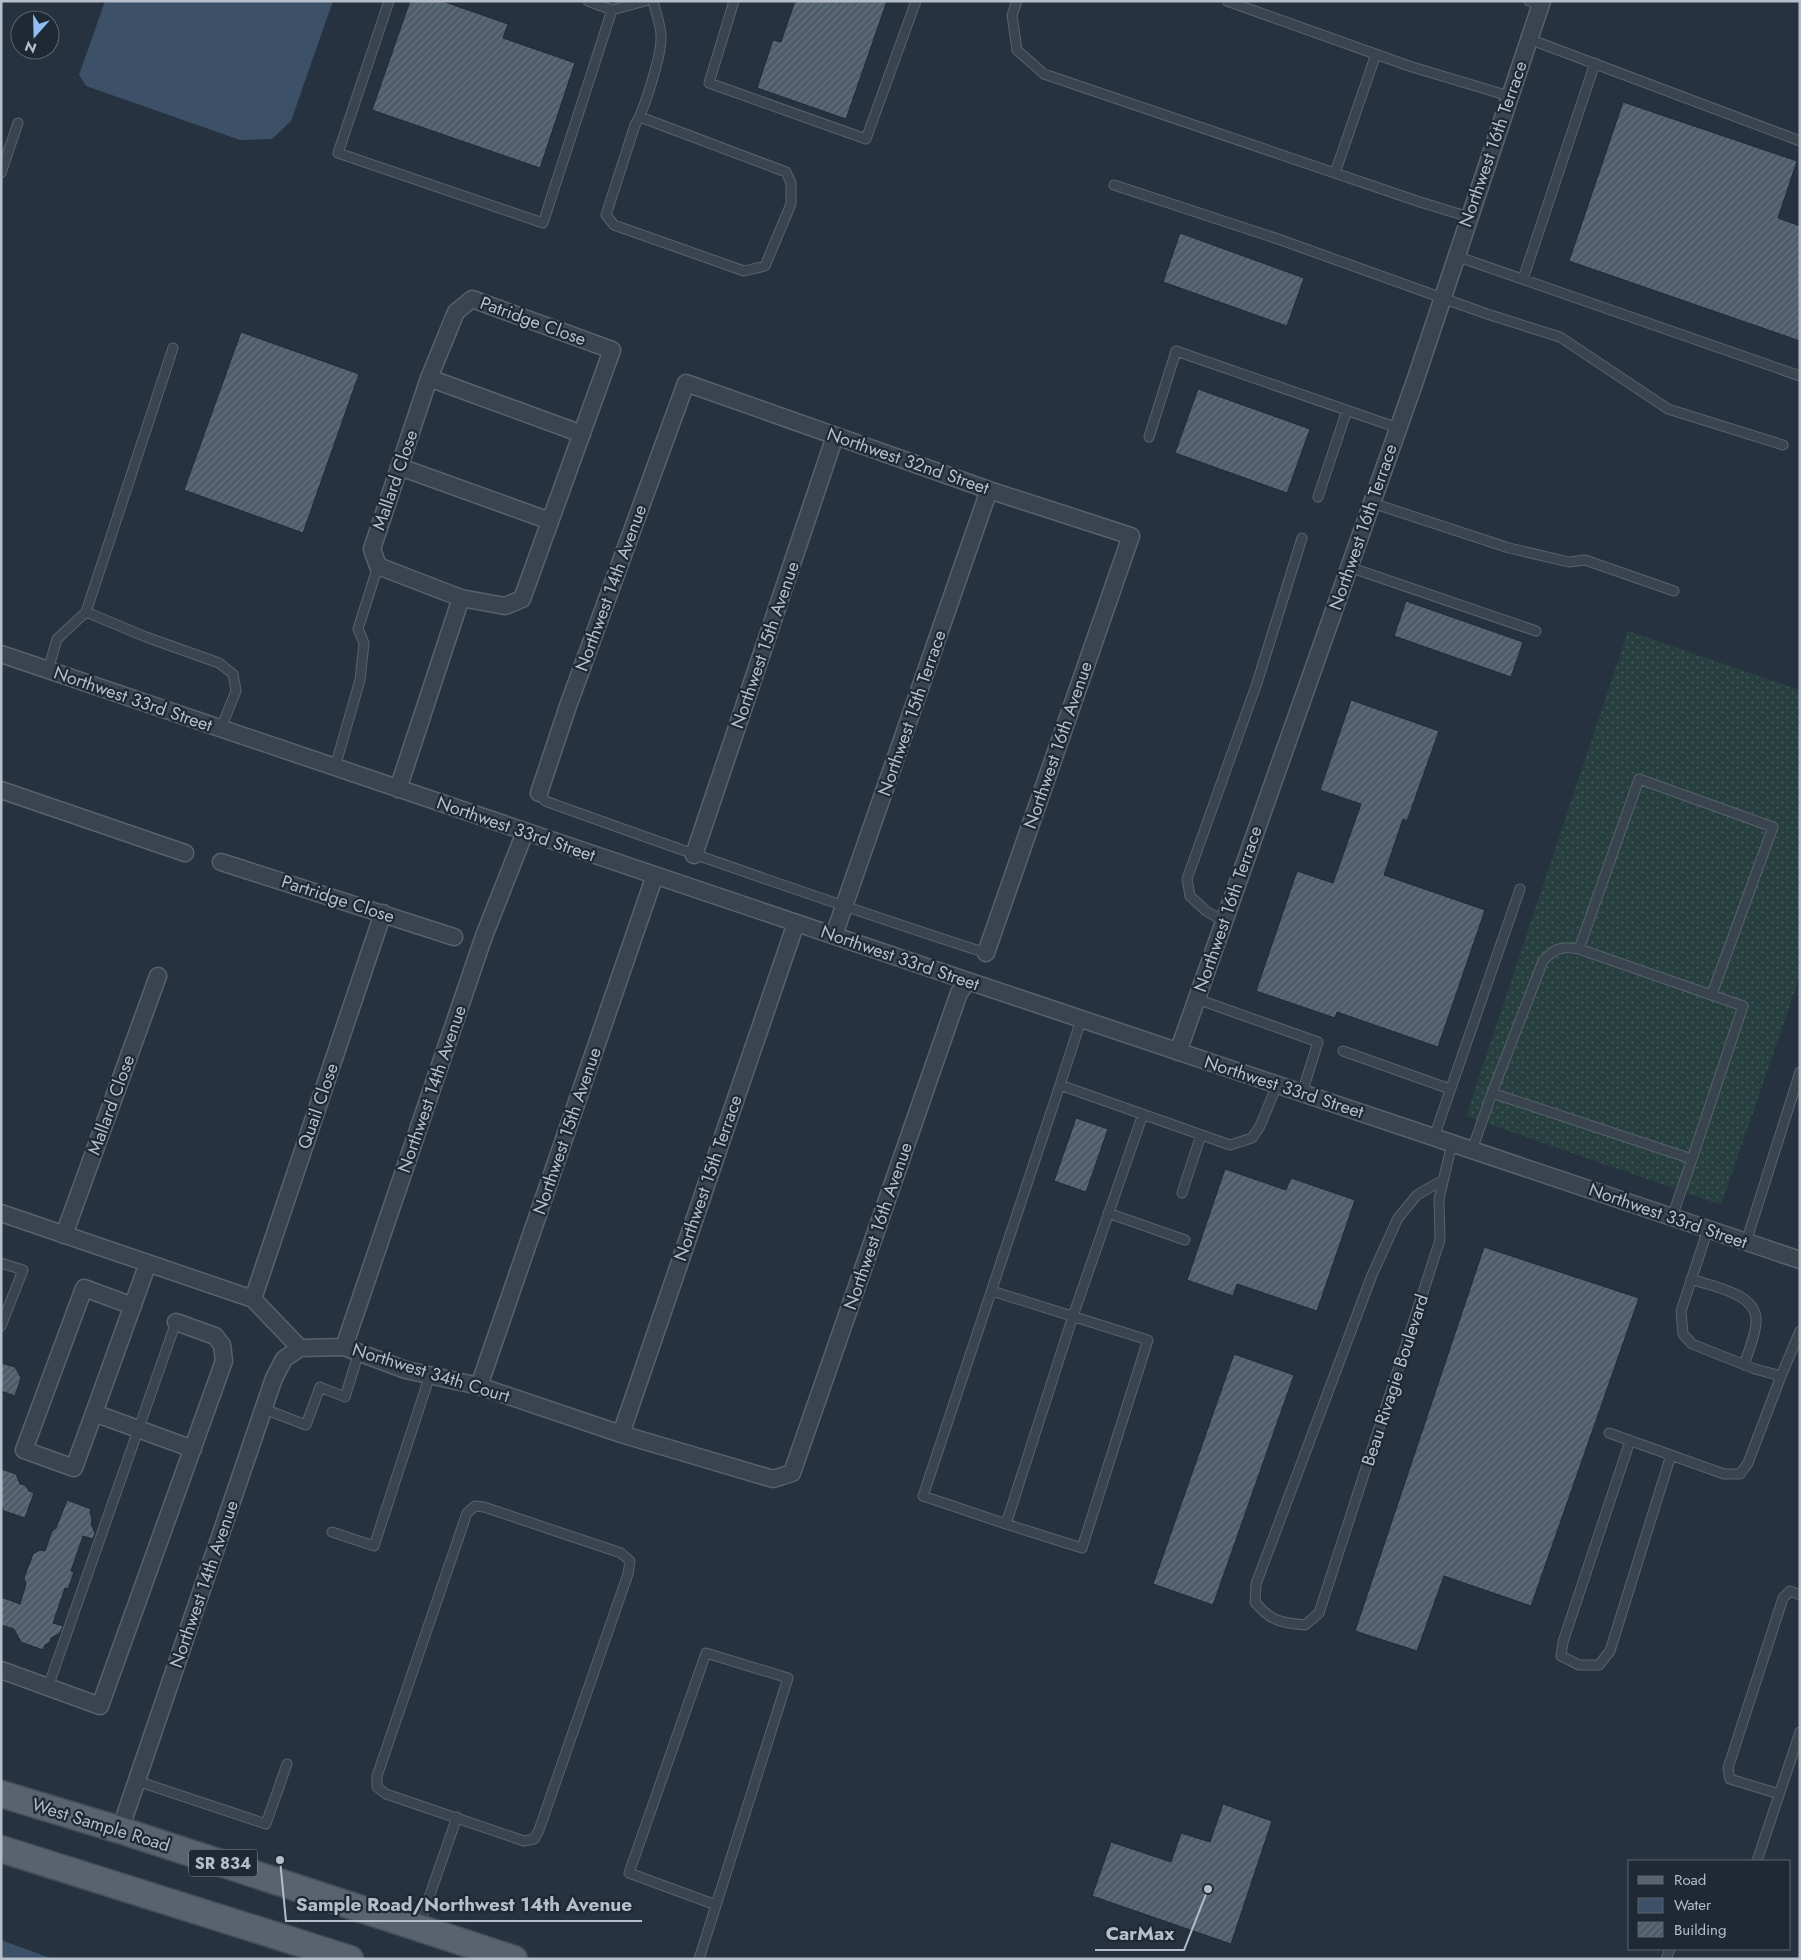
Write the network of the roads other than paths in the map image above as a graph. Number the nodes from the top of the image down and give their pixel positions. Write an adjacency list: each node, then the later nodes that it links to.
1 (389, 1): 10 (lane)
2 (588, 1): 10 (lane)
3 (644, 1): 10 (lane)
4 (653, 1): 15 (lane)
5 (734, 1): 6 (lane)
6 (916, 1)
7 (1017, 1): 19 (lane)
8 (1227, 1): 12 (lane)
9 (1537, 3): 11 (street, Northwest 16th Terrace)
10 (612, 10)
11 (1529, 39): 13 (lane); 14 (street, Northwest 16th Terrace)
12 (1376, 54): 14 (lane); 19 (lane)
13 (1595, 64): 17 (lane); 23 (lane)
14 (1509, 96): 21 (street, Northwest 16th Terrace)
15 (640, 117): 15 (lane)
16 (18, 123): 18 (lane)
17 (1800, 141)
18 (1, 173)
19 (1335, 173): 21 (lane)
20 (1114, 184): 24 (lane)
21 (1469, 217): 22 (street, Northwest 16th Terrace)
22 (1456, 256): 23 (lane); 24 (street, Northwest 16th Terrace)
23 (1523, 279): 27 (lane)
24 (1442, 297): 31 (street, Northwest 16th Terrace); 35 (lane)
25 (456, 312): 28 (street, Mallard Close); 32 (street, Patridge Close)
26 (173, 348): 47 (lane)
27 (1800, 376)
28 (429, 378): 32 (street); 36 (street, Mallard Close)
29 (686, 383): 33 (street, Northwest 32nd Street); 55 (street, Northwest 14th Avenue)
30 (1347, 410): 31 (lane); 34 (lane); 38 (lane)
31 (1398, 428): 39 (street, Northwest 16th Terrace)
32 (582, 434): 40 (street)
33 (835, 436): 37 (street, Northwest 32nd Street); 58 (street, Northwest 15th Avenue)
34 (1149, 437)
35 (1784, 445)
36 (400, 467): 40 (street); 43 (street, Mallard Close)
37 (989, 490): 41 (street, Northwest 32nd Street); 62 (street, Northwest 15th Terrace)
38 (1318, 497)
39 (1372, 503): 44 (street, Northwest 16th Terrace); 45 (lane)
40 (550, 521): 46 (street)
41 (1131, 536): 69 (street, Northwest 16th Avenue)
42 (1302, 538): 64 (lane)
43 (378, 566): 46 (street); 52 (lane)
44 (1349, 567): 48 (lane); 64 (street, Northwest 16th Terrace)
45 (1674, 592)
46 (462, 598): 53 (street)
47 (86, 612): 50 (lane); 51 (lane)
48 (1536, 631)
49 (1, 654): 50 (street, Northwest 33rd Street)
50 (48, 670): 51 (street, Northwest 33rd Street)
51 (221, 728): 52 (street, Northwest 33rd Street)
52 (336, 767): 53 (street, Northwest 33rd Street)
53 (398, 789): 56 (street, Northwest 33rd Street)
54 (1, 790): 57 (street)
55 (539, 793): 58 (lane)
56 (525, 832): 60 (street, Northwest 33rd Street); 110 (street, Northwest 14th Avenue)
57 (186, 853)
58 (694, 855): 62 (lane)
59 (221, 862): 63 (street, Partridge Close)
60 (655, 876): 65 (street, Northwest 33rd Street); 114 (street, Northwest 15th Avenue)
61 (1520, 889): 80 (lane)
62 (844, 907): 66 (street, Northwest 15th Terrace); 69 (lane)
63 (383, 913): 67 (street, Partridge Close); 103 (street, Quail Close)
64 (1224, 921): 73 (street, Northwest 16th Terrace)
65 (796, 922): 66 (street, Northwest 33rd Street); 119 (street, Northwest 15th Terrace)
66 (834, 935): 71 (street, Northwest 33rd Street)
67 (454, 937)
68 (1579, 949): 72 (lane); 72 (lane); 82 (lane)
69 (986, 953)
70 (158, 976): 95 (street, Mallard Close)
71 (968, 982): 74 (street, Northwest 33rd Street); 123 (street, Northwest 16th Avenue)
72 (1712, 994): 88 (lane)
73 (1197, 999): 76 (street, Northwest 16th Terrace); 81 (lane)
74 (1082, 1020): 76 (street, Northwest 33rd Street); 78 (lane)
75 (1343, 1051): 80 (lane)
76 (1178, 1052): 79 (street, Northwest 33rd Street)
77 (1800, 1072): 97 (lane)
78 (1060, 1085): 83 (lane); 102 (lane)
79 (1277, 1085): 81 (street, Northwest 33rd Street); 84 (lane)
80 (1450, 1090): 85 (lane)
81 (1302, 1093): 85 (street, Northwest 33rd Street)
82 (1492, 1093): 87 (lane); 88 (lane)
83 (1143, 1114): 84 (lane); 92 (lane)
84 (1200, 1135): 90 (lane)
85 (1434, 1137): 86 (street, Northwest 33rd Street)
86 (1452, 1143): 87 (street, Northwest 33rd Street); 89 (lane, Beau Rivagie Boulevard)
87 (1472, 1150): 93 (street, Northwest 33rd Street)
88 (1692, 1159): 93 (lane)
89 (1443, 1180): 89 (lane, Beau Rivagie Boulevard)
90 (1182, 1193)
91 (1, 1213): 95 (street)
92 (1108, 1213): 96 (lane); 105 (lane)
93 (1672, 1217): 94 (street, Northwest 33rd Street)
94 (1708, 1229): 97 (street, Northwest 33rd Street); 101 (lane)
95 (64, 1235): 100 (street)
96 (1185, 1240)
97 (1746, 1242): 98 (street, Northwest 33rd Street)
98 (1800, 1260)
99 (1, 1263): 107 (lane)
100 (148, 1263): 103 (street); 104 (street)
101 (1692, 1279): 111 (lane); 111 (lane)
102 (992, 1291): 105 (lane); 124 (lane)
103 (253, 1299): 109 (street)
104 (133, 1306): 116 (street); 116 (street)
105 (1073, 1316): 124 (lane); 124 (lane)
106 (176, 1322): 117 (lane); 121 (street)
107 (1, 1326)
108 (1800, 1330): 113 (lane)
109 (300, 1348): 110 (street, Northwest 34th Court); 115 (street, Northwest 14th Avenue)
110 (351, 1350): 112 (street, Northwest 34th Court); 115 (lane)
111 (1744, 1364): 113 (lane)
112 (430, 1375): 114 (street, Northwest 34th Court); 125 (lane)
113 (1781, 1376): 122 (lane)
114 (479, 1386): 119 (street, Northwest 34th Court)
115 (264, 1409): 131 (street, Northwest 14th Avenue)
116 (94, 1413): 117 (street)
117 (138, 1429): 121 (street); 128 (lane)
118 (1609, 1433): 120 (lane)
119 (620, 1434): 123 (street, Northwest 34th Court)
120 (1630, 1441): 122 (lane); 122 (lane)
121 (192, 1449): 128 (street)
122 (1671, 1454)
123 (792, 1473)
124 (1006, 1524)
125 (332, 1532)
126 (1800, 1594): 133 (lane)
127 (1, 1670): 128 (street)
128 (48, 1687)
129 (1800, 1732): 133 (lane)
130 (287, 1764): 131 (lane)
131 (137, 1781): 135 (street, Northwest 14th Avenue)
132 (1, 1794): 135 (main road, West Sample Road / SR 834)
133 (1779, 1794): 137 (lane)
134 (457, 1817): 134 (lane); 139 (lane)
135 (120, 1830): 139 (main road, West Sample Road / SR 834)
136 (1, 1849): 140 (main road)
137 (1757, 1860)
138 (716, 1905): 138 (lane); 142 (lane)
139 (419, 1928): 141 (main road, West Sample Road / SR 834)
140 (350, 1959)
141 (514, 1959)
142 (699, 1959)

